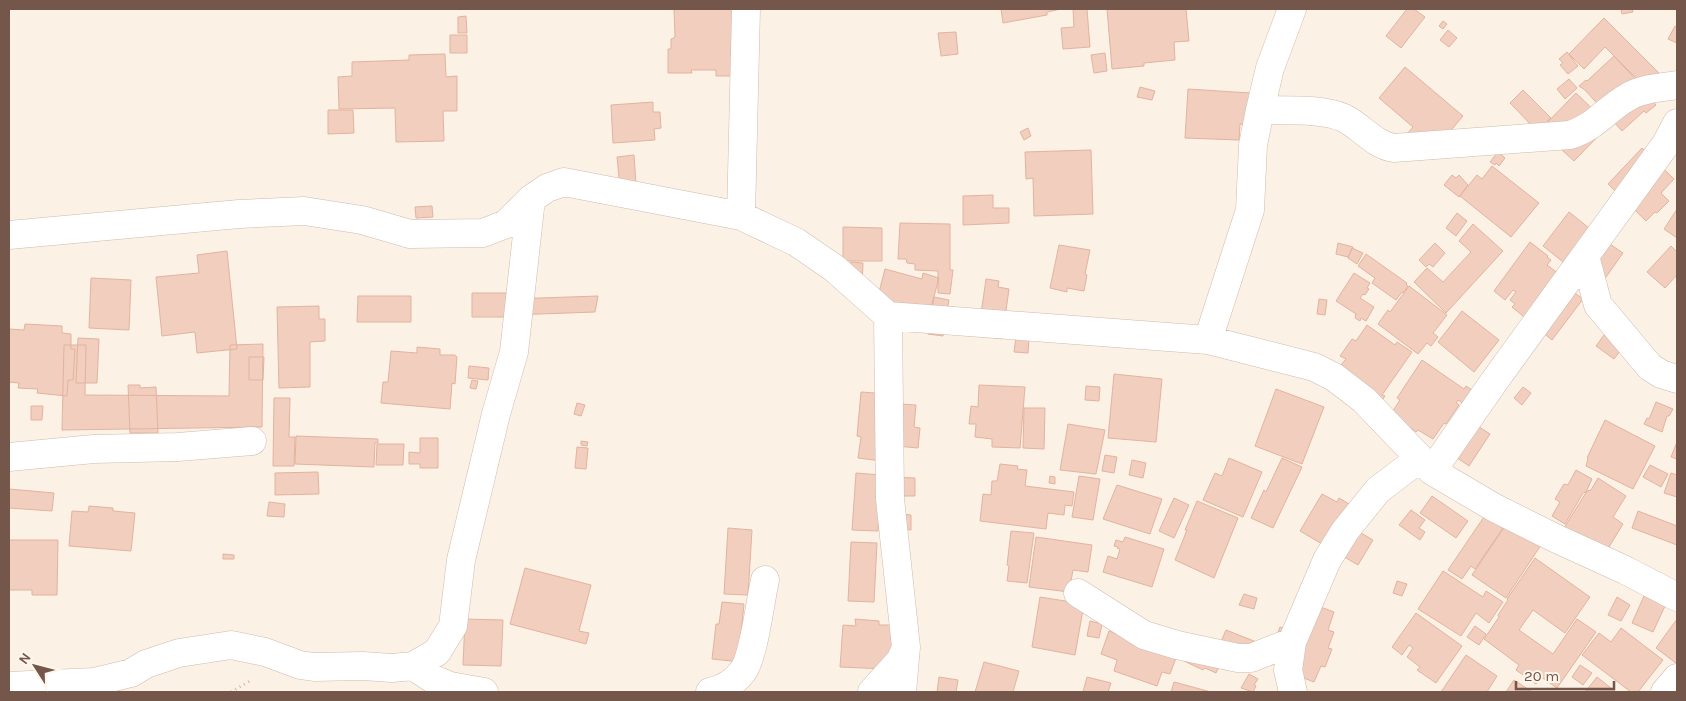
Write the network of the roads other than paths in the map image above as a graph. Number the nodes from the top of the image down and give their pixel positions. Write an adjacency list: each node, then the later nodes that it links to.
1 (746, 9): 7 (street)
2 (1292, 9): 4 (street)
3 (1677, 85): 4 (street)
4 (1260, 110): 11 (street)
5 (1677, 123): 9 (street)
6 (531, 199): 7 (street); 8 (street); 21 (street)
7 (741, 216): 10 (street)
8 (9, 235)
9 (1585, 256): 12 (street); 15 (street)
10 (888, 316): 11 (street); 20 (street)
11 (1208, 340): 15 (street)
12 (1677, 379)
13 (252, 441): 14 (street)
14 (9, 457)
15 (1425, 465): 18 (street); 19 (street)
16 (765, 580): 25 (street)
17 (1078, 593): 19 (street)
18 (1677, 597)
19 (1292, 642): 28 (street)
20 (906, 647): 26 (street); 27 (street)
21 (413, 666): 23 (street); 24 (street)
22 (1677, 678): 29 (street)
23 (9, 686)
24 (484, 692)
25 (710, 692)
26 (872, 692)
27 (902, 692)
28 (1293, 692)
29 (1665, 692)

